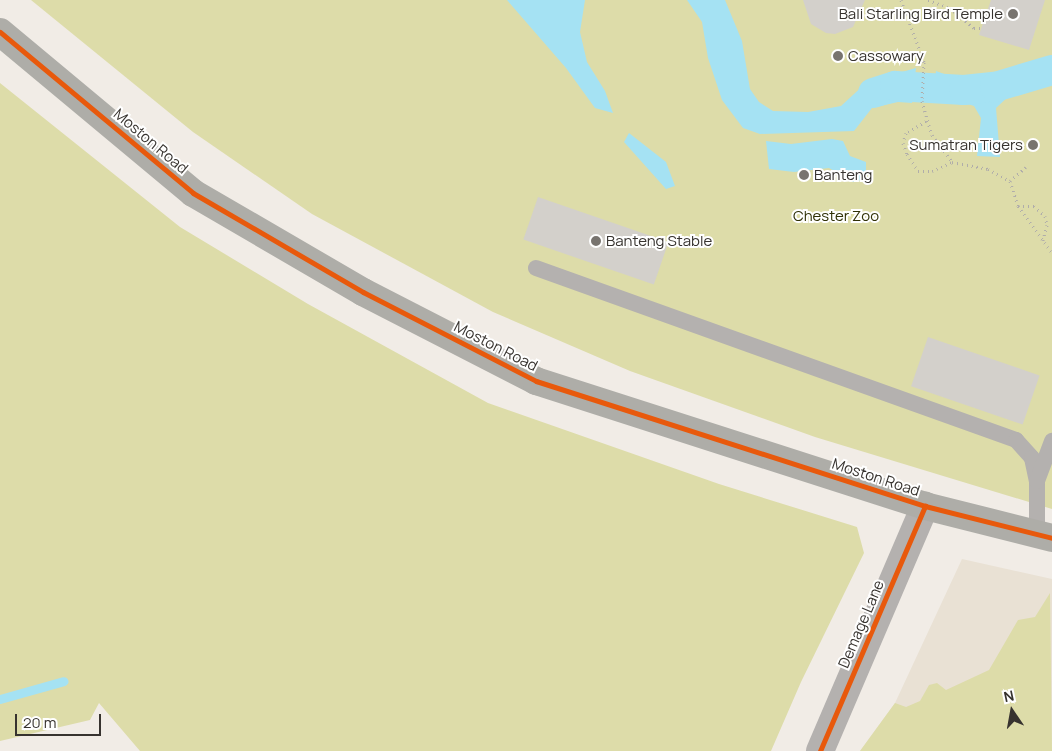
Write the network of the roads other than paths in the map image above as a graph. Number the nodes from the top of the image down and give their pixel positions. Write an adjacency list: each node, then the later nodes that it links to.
1 (0, 32): 5 (highway, Moston Road)
2 (536, 268): 4 (lane)
3 (1052, 441): 4 (lane)
4 (1037, 481): 6 (lane)
5 (925, 506): 6 (highway, Moston Road); 7 (street, Demage Lane)
6 (1045, 536)
7 (820, 751)

